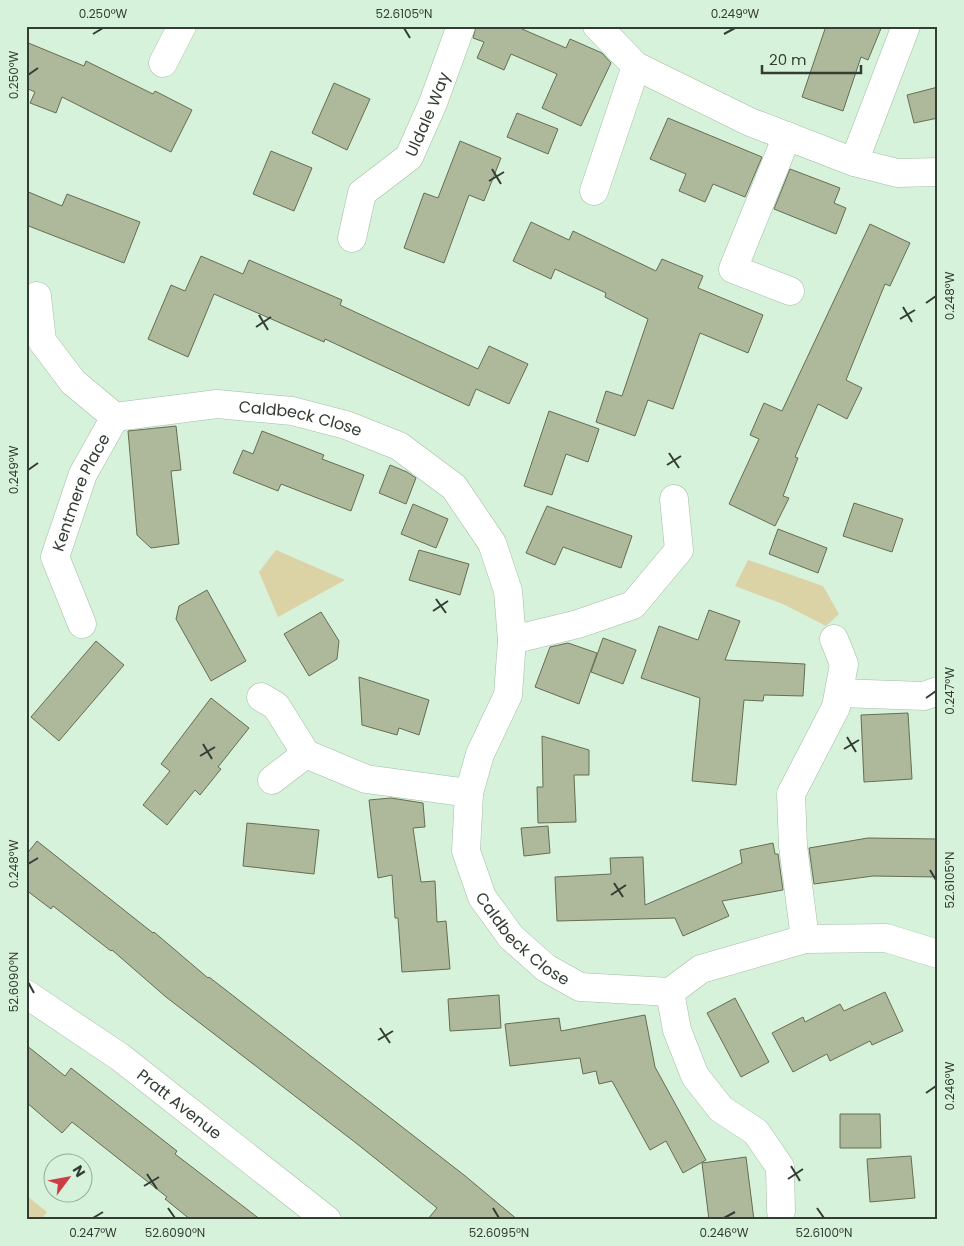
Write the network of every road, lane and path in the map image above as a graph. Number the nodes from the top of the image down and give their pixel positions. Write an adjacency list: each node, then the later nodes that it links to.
1 (182, 26): 5 (street)
2 (461, 26): 11 (street, Uldale Way)
3 (597, 26): 6 (street)
4 (906, 26): 8 (street)
5 (163, 63)
6 (636, 66): 7 (street); 10 (street)
7 (787, 136): 8 (street); 12 (street)
8 (854, 162): 9 (street)
9 (938, 172)
10 (594, 191)
11 (352, 238)
12 (790, 291)
13 (37, 296): 14 (street)
14 (116, 417): 16 (street, Kentmere Place); 18 (street, Caldbeck Close)
15 (674, 499): 18 (street)
16 (82, 624)
17 (834, 639): 20 (street)
18 (512, 640): 24 (street, Caldbeck Close)
19 (938, 691): 20 (street)
20 (839, 693): 25 (street)
21 (261, 697): 22 (street)
22 (306, 754): 23 (street); 24 (street)
23 (272, 780)
24 (469, 793): 27 (street, Caldbeck Close)
25 (805, 939): 26 (street); 27 (street)
26 (938, 954)
27 (670, 992): 29 (street)
28 (26, 994): 30 (street, Pratt Avenue)
29 (781, 1211)
30 (327, 1220)

